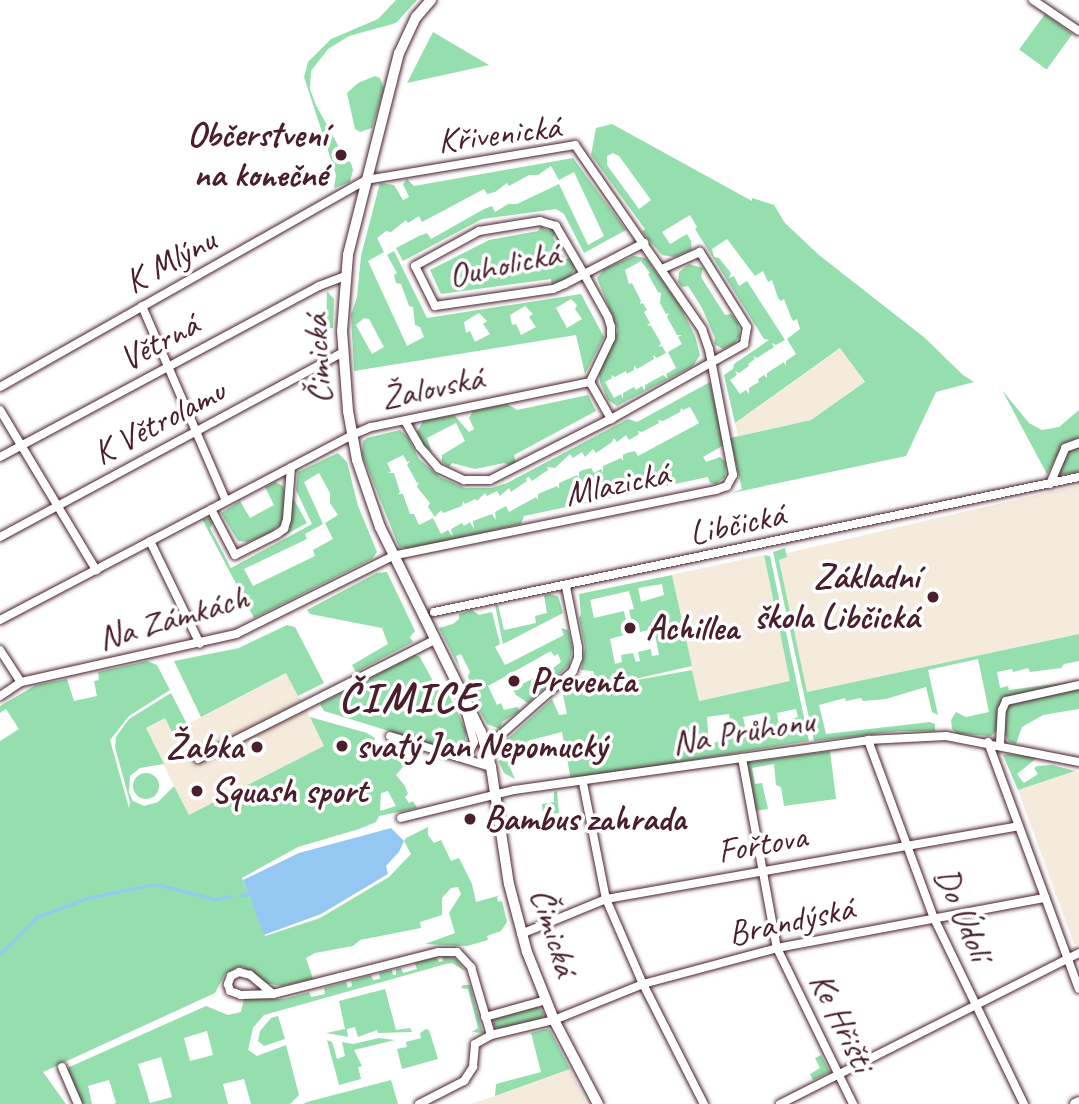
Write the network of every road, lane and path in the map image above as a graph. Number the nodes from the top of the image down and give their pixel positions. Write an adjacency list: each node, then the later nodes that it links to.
1 (431, 0): 4 (street, Čimická)
2 (1033, 0): 3 (street)
3 (1079, 31)
4 (366, 180): 5 (street, Křivenická); 8 (street, Čimická); 9 (street, K Mlýnu)
5 (644, 243): 6 (street, Křivenická); 7 (street)
6 (662, 269): 11 (street, Křivenická); 11 (street)
7 (584, 274): 7 (street, Ouholická); 13 (street)
8 (345, 276): 10 (street, Čimická); 12 (street, Větrná)
9 (142, 306): 12 (street); 14 (street, K Mlýnu)
10 (342, 354): 18 (street, K Větrolamu); 19 (street, Čimická)
11 (710, 365): 16 (street); 31 (street, Mlazická)
12 (168, 367): 18 (street); 21 (street, Větrná)
13 (590, 382): 16 (street); 17 (street, Žalovská)
14 (0, 387)
15 (0, 410): 21 (street)
16 (611, 419): 17 (street)
17 (405, 421): 19 (street, Žalovská)
18 (197, 432): 26 (street); 27 (street, K Větrolamu)
19 (352, 435): 23 (street, Žalovská); 31 (street, Čimická)
20 (1079, 443): 25 (street)
21 (21, 446): 22 (street, Větrná); 27 (street)
22 (0, 457)
23 (291, 467): 26 (street, Žalovská); 28 (street)
24 (1079, 477): 25 (street, Libčická)
25 (1050, 484): 33 (street, Libčická)
26 (226, 502): 28 (street, Žalovská)
27 (57, 506): 29 (street, K Větrolamu); 32 (street)
28 (211, 509): 30 (street, Žalovská)
29 (0, 537)
30 (150, 541): 32 (street, Žalovská); 37 (street)
31 (393, 556): 36 (street, Čimická); 37 (street, Na Zámkách)
32 (96, 570): 35 (street, Žalovská)
33 (566, 587): 34 (street, Libčická); 45 (street)
34 (434, 612)
35 (0, 620)
36 (435, 640): 41 (street, Čimická); 50 (street)
37 (200, 644): 39 (street, Na Zámkách)
38 (0, 650): 39 (street)
39 (21, 682): 42 (street, Na Zámkách)
40 (1079, 685): 47 (street)
41 (458, 686): 45 (street, Čimická); 48 (street, Čimická)
42 (0, 696)
43 (390, 736): 48 (street)
44 (868, 740): 46 (street, Na Průhonu); 49 (street, Na Průhonu); 57 (street, Do Údolí)
45 (485, 741): 52 (street, Čimická)
46 (988, 742): 47 (street, Na Průhonu); 56 (street)
47 (1000, 744): 51 (street, Na Průhonu)
48 (458, 757): 52 (street)
49 (742, 758): 53 (street, Na Průhonu); 58 (street, Ke Hřišti)
50 (198, 759)
51 (1079, 762)
52 (491, 767): 54 (street, Čimická)
53 (583, 783): 54 (street, Na Průhonu); 60 (street)
54 (495, 796): 55 (street, Na Průhonu); 62 (street, Čimická)
55 (401, 818)
56 (1019, 826): 57 (street, Fořtova); 59 (street)
57 (906, 845): 58 (street, Fořtova); 61 (street, Do Údolí)
58 (762, 871): 60 (street, Fořtova); 63 (street, Ke Hřišti)
59 (1045, 898): 61 (street, Brandýská); 65 (street)
60 (607, 900): 62 (street, Fořtova); 66 (street)
61 (934, 918): 63 (street, Brandýská); 70 (street, Do Údolí)
62 (521, 934): 69 (street, Čimická)
63 (777, 948): 66 (street, Brandýská); 75 (street, Ke Hřišti)
64 (1079, 953): 65 (street)
65 (1068, 959): 67 (street); 70 (street)
66 (643, 984): 72 (street, Brandýská); 79 (street)
67 (1079, 989)
68 (273, 994): 68 (street); 71 (street)
69 (546, 1000): 71 (street); 72 (street, Čimická)
70 (975, 1005): 75 (street); 82 (street, Do Údolí)
71 (485, 1017): 73 (street)
72 (554, 1020): 73 (street, Brandýská); 78 (street, Čimická)
73 (491, 1035): 77 (street, Brandýská)
74 (62, 1067): 76 (street)
75 (838, 1074): 80 (street); 81 (street, Ke Hřišti)
76 (78, 1104)
77 (419, 1104)
78 (598, 1104)
79 (704, 1104)
80 (780, 1104)
81 (853, 1104)
82 (1024, 1104)

